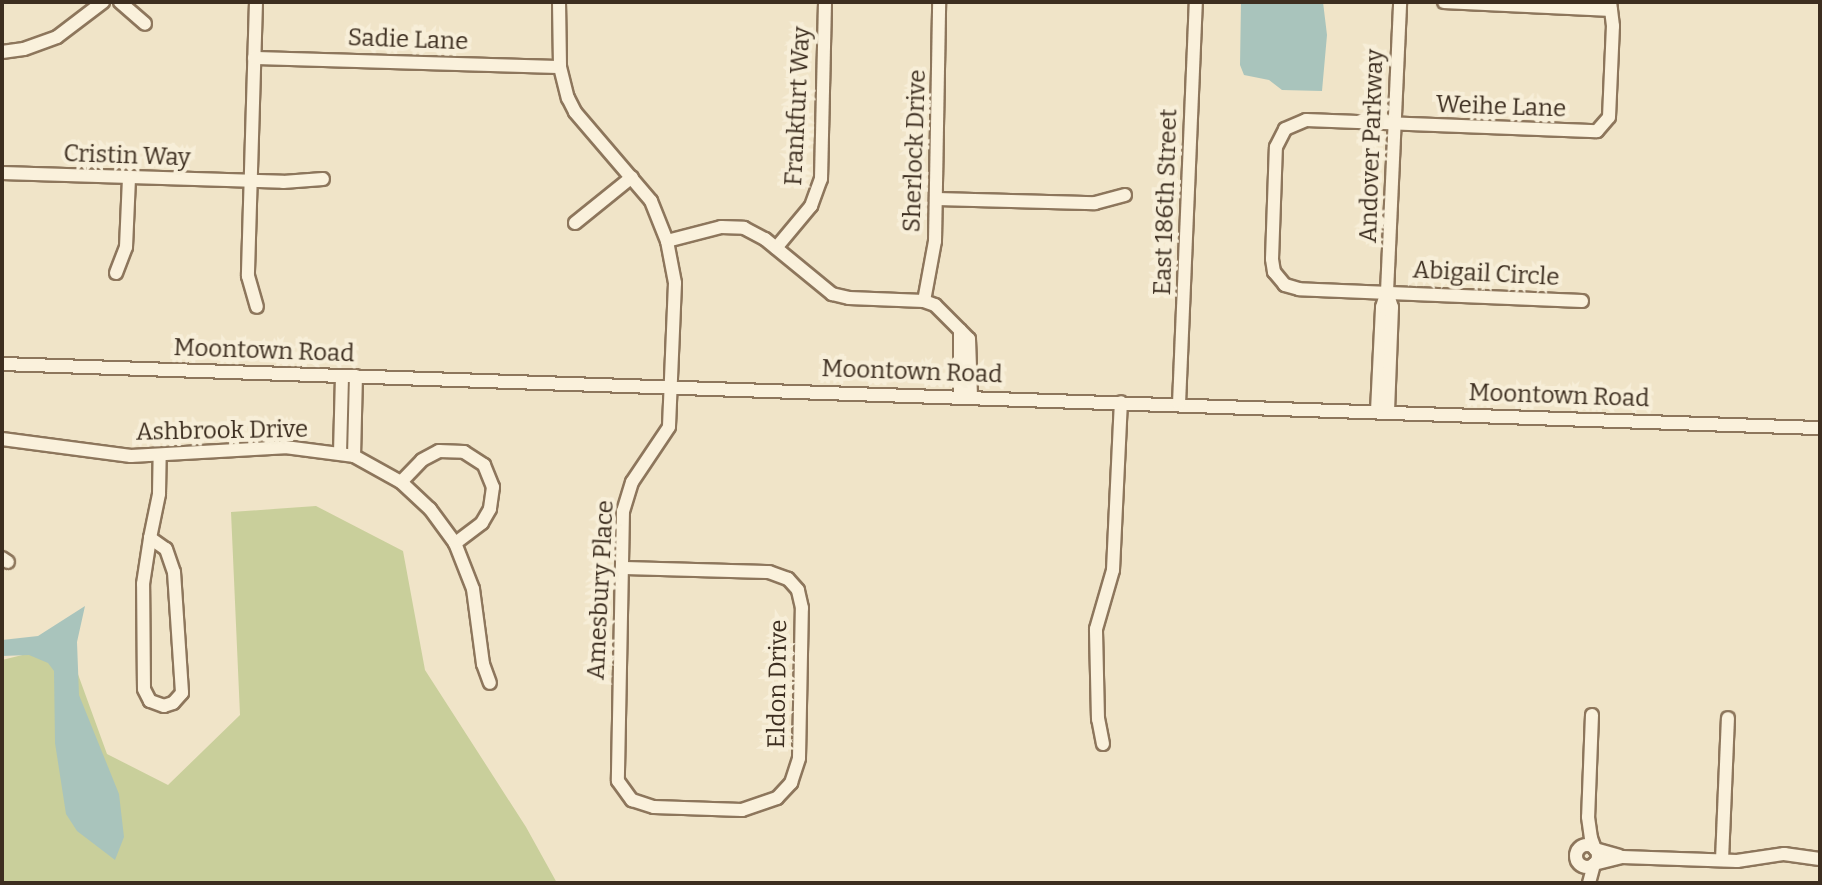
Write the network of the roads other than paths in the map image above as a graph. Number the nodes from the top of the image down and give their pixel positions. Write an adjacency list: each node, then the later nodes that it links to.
1 (103, 2): 12 (street)
2 (120, 2): 11 (street)
3 (256, 2): 13 (street)
4 (559, 2): 14 (street, Amesbury Place)
5 (825, 2): 25 (street, Frankfurt Way)
6 (939, 2): 22 (street, Sherlock Drive)
7 (1196, 2): 37 (street, East 186th Street)
8 (1400, 2): 15 (street, Andover Parkway)
9 (1444, 2): 10 (street)
10 (1610, 6): 15 (street, Weihe Lane)
11 (145, 24)
12 (2, 52)
13 (254, 58): 14 (street, Sadie Lane); 20 (street)
14 (560, 67): 17 (street, Amesbury Place)
15 (1395, 125): 27 (street, Andover Parkway); 27 (street, Weihe Lane)
16 (2, 173): 18 (street, Cristin Way)
17 (632, 177): 23 (street); 24 (street, Amesbury Place)
18 (129, 178): 20 (street, Cristin Way); 26 (street)
19 (323, 179): 20 (street, Cristin Way)
20 (251, 182): 30 (street)
21 (1125, 195): 22 (street)
22 (937, 199): 28 (street, Sherlock Drive)
23 (575, 223)
24 (667, 241): 25 (street); 34 (street, Amesbury Place)
25 (776, 248): 28 (street)
26 (116, 273)
27 (1387, 292): 29 (street, Abigail Circle); 38 (street, Andover Parkway)
28 (924, 301): 35 (street)
29 (1582, 301)
30 (257, 307)
31 (2, 364): 32 (street, Moontown Road)
32 (342, 376): 33 (street, Moontown Road); 41 (street)
33 (356, 376): 34 (street, Moontown Road); 43 (street)
34 (674, 386): 35 (street, Moontown Road); 47 (street, Amesbury Place)
35 (965, 396): 36 (street, Moontown Road)
36 (1121, 402): 37 (street, Moontown Road); 51 (street)
37 (1179, 404): 38 (street, Moontown Road)
38 (1383, 411): 39 (street, Moontown Road)
39 (1820, 428)
40 (2, 439): 42 (street, Ashbrook Drive)
41 (340, 453): 42 (street, Ashbrook Drive); 43 (street, Ashbrook Drive)
42 (160, 455): 45 (street)
43 (354, 456): 44 (street, Ashbrook Drive)
44 (401, 482): 46 (street, Ashbrook Drive); 46 (street)
45 (150, 538): 45 (street)
46 (455, 543): 48 (street, Ashbrook Drive)
47 (622, 568): 52 (street, Amesbury Place); 52 (street, Eldon Drive)
48 (490, 683)
49 (1592, 715): 53 (street)
50 (1728, 718): 58 (street)
51 (1103, 744)
52 (626, 795)
53 (1588, 817): 54 (street); 55 (street)
54 (1580, 848): 55 (street); 59 (street)
55 (1595, 849): 56 (street); 60 (street)
56 (1622, 857): 58 (street); 60 (street)
57 (1820, 859): 58 (street)
58 (1722, 860)
59 (1579, 863): 60 (street); 61 (street)
60 (1594, 864): 62 (street)
61 (1582, 883)
62 (1589, 883)

